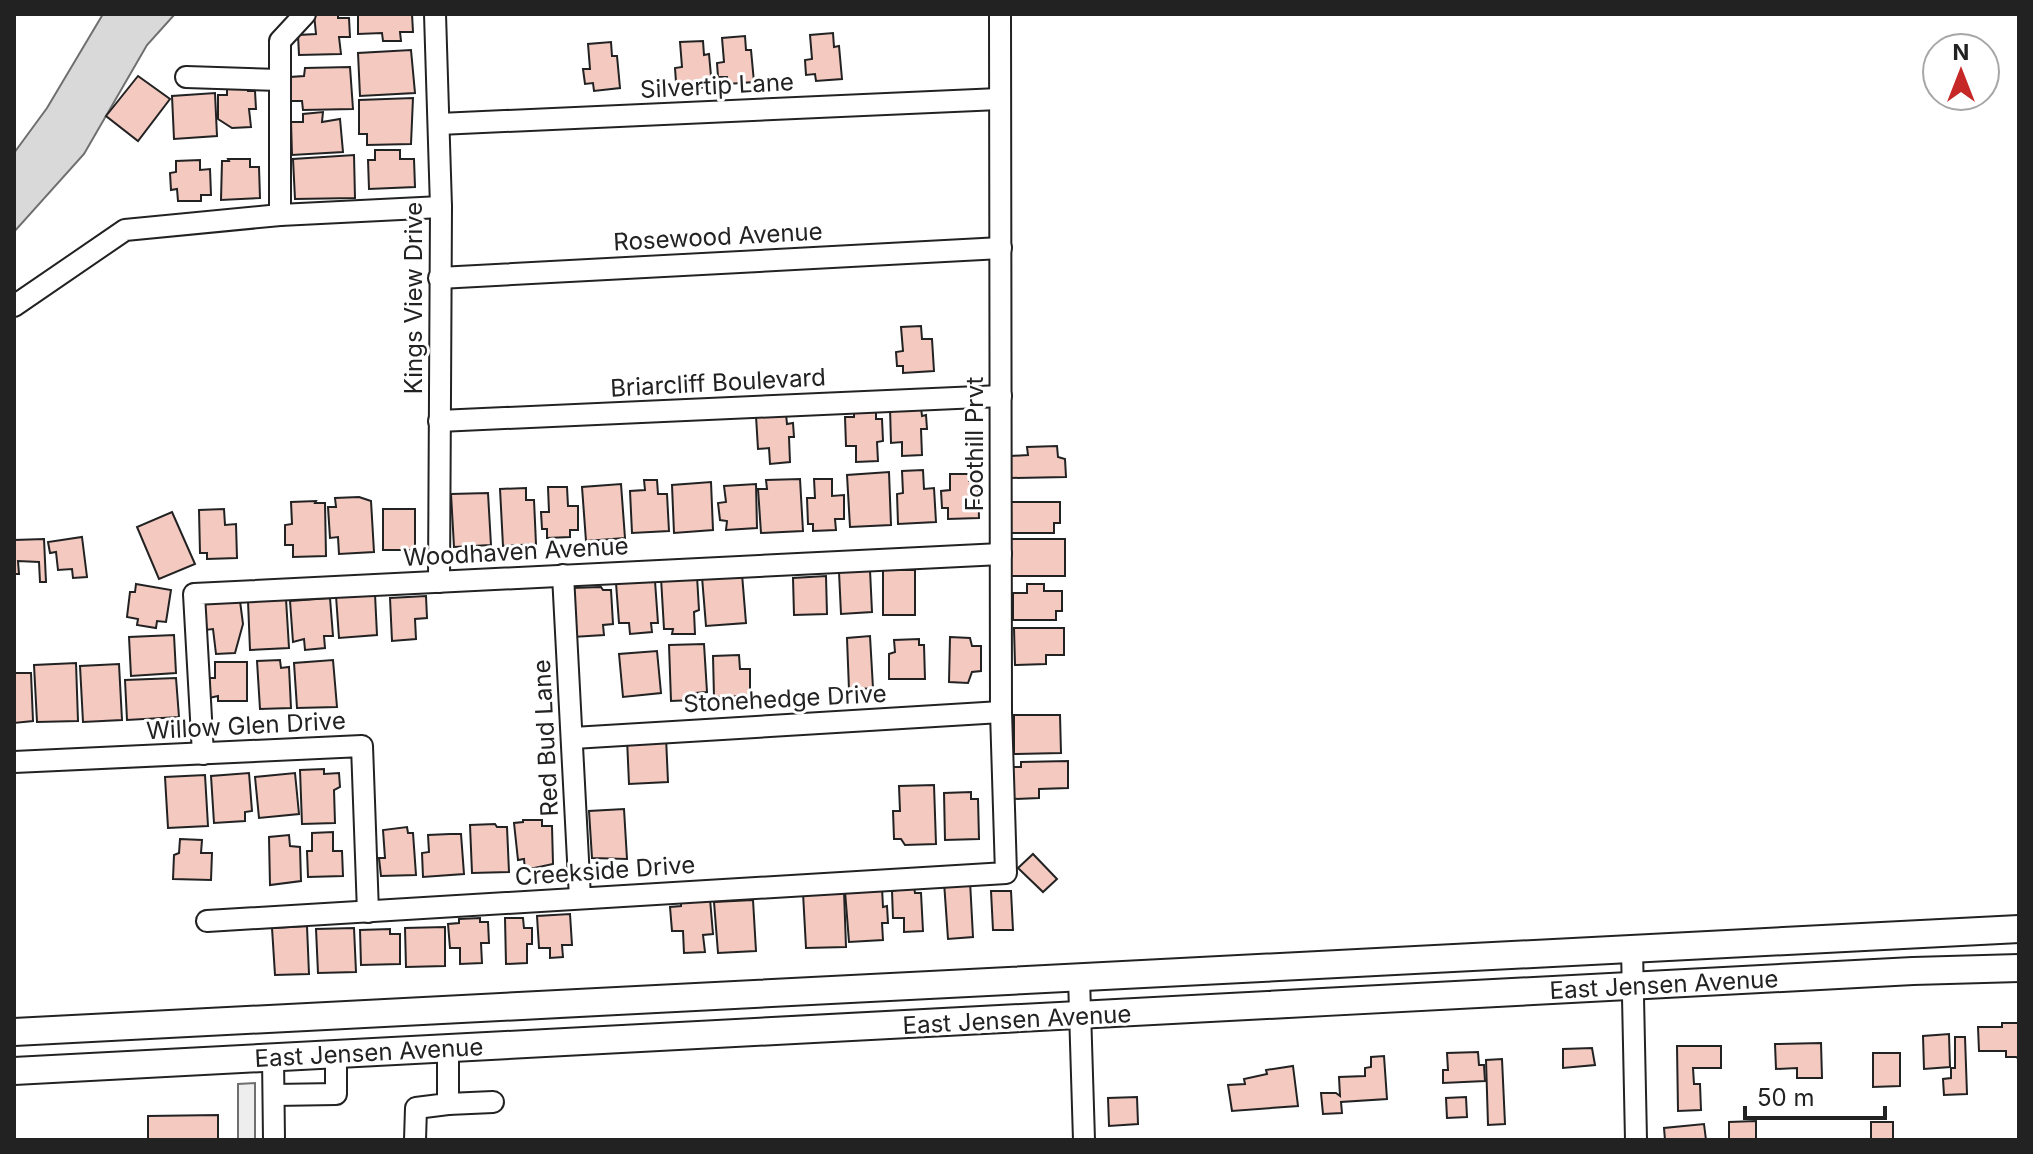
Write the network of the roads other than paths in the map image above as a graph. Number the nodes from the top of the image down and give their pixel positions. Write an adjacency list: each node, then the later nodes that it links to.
1 (305, 14): 5 (street)
2 (435, 14): 7 (street, Kings View Drive)
3 (1000, 14): 6 (street, Foothill Prvt)
4 (186, 77): 5 (street)
5 (280, 80): 9 (street)
6 (999, 99): 7 (street, Silvertip Lane); 10 (street, Foothill Prvt)
7 (439, 124): 8 (street, Kings View Drive)
8 (441, 207): 9 (street); 11 (street, Kings View Drive)
9 (280, 215): 12 (street)
10 (1001, 248): 11 (street, Rosewood Avenue); 13 (street, Foothill Prvt)
11 (439, 278): 14 (street, Kings View Drive)
12 (14, 306)
13 (1001, 396): 14 (street, Briarcliff Boulevard); 15 (street, Foothill Prvt)
14 (439, 421): 17 (street, Kings View Drive)
15 (1001, 554): 16 (street, Woodhaven Avenue); 18 (street, Foothill Prvt)
16 (563, 575): 17 (street, Woodhaven Avenue); 19 (street, Red Bud Lane)
17 (439, 582): 20 (street, Woodhaven Avenue)
18 (1001, 712): 19 (street, Stonehedge Drive); 22 (street, Foothill Prvt)
19 (573, 738): 23 (street, Red Bud Lane)
20 (203, 754): 21 (street, Willow Glen Drive); 24 (street, Willow Glen Drive)
21 (14, 762)
22 (1006, 873): 23 (street, Creekside Drive)
23 (580, 898): 24 (street, Creekside Drive)
24 (368, 912): 25 (street, Creekside Drive)
25 (207, 921)
26 (2019, 929): 27 (main road, East Jensen Avenue)
27 (1632, 949): 29 (main road, East Jensen Avenue); 30 (street)
28 (2019, 968): 30 (main road, East Jensen Avenue)
29 (1079, 978): 31 (street); 32 (main road, East Jensen Avenue)
30 (1633, 986): 31 (main road, East Jensen Avenue); 43 (street)
31 (1082, 1016): 33 (main road, East Jensen Avenue); 42 (street)
32 (14, 1032)
33 (448, 1049): 34 (main road, East Jensen Avenue); 39 (street)
34 (336, 1054): 35 (main road, East Jensen Avenue); 37 (street)
35 (273, 1057): 36 (main road, East Jensen Avenue); 37 (street)
36 (14, 1071)
37 (274, 1095): 40 (street)
38 (493, 1102): 39 (street)
39 (448, 1104): 41 (street)
40 (274, 1140)
41 (415, 1140)
42 (1084, 1140)
43 (1636, 1140)

